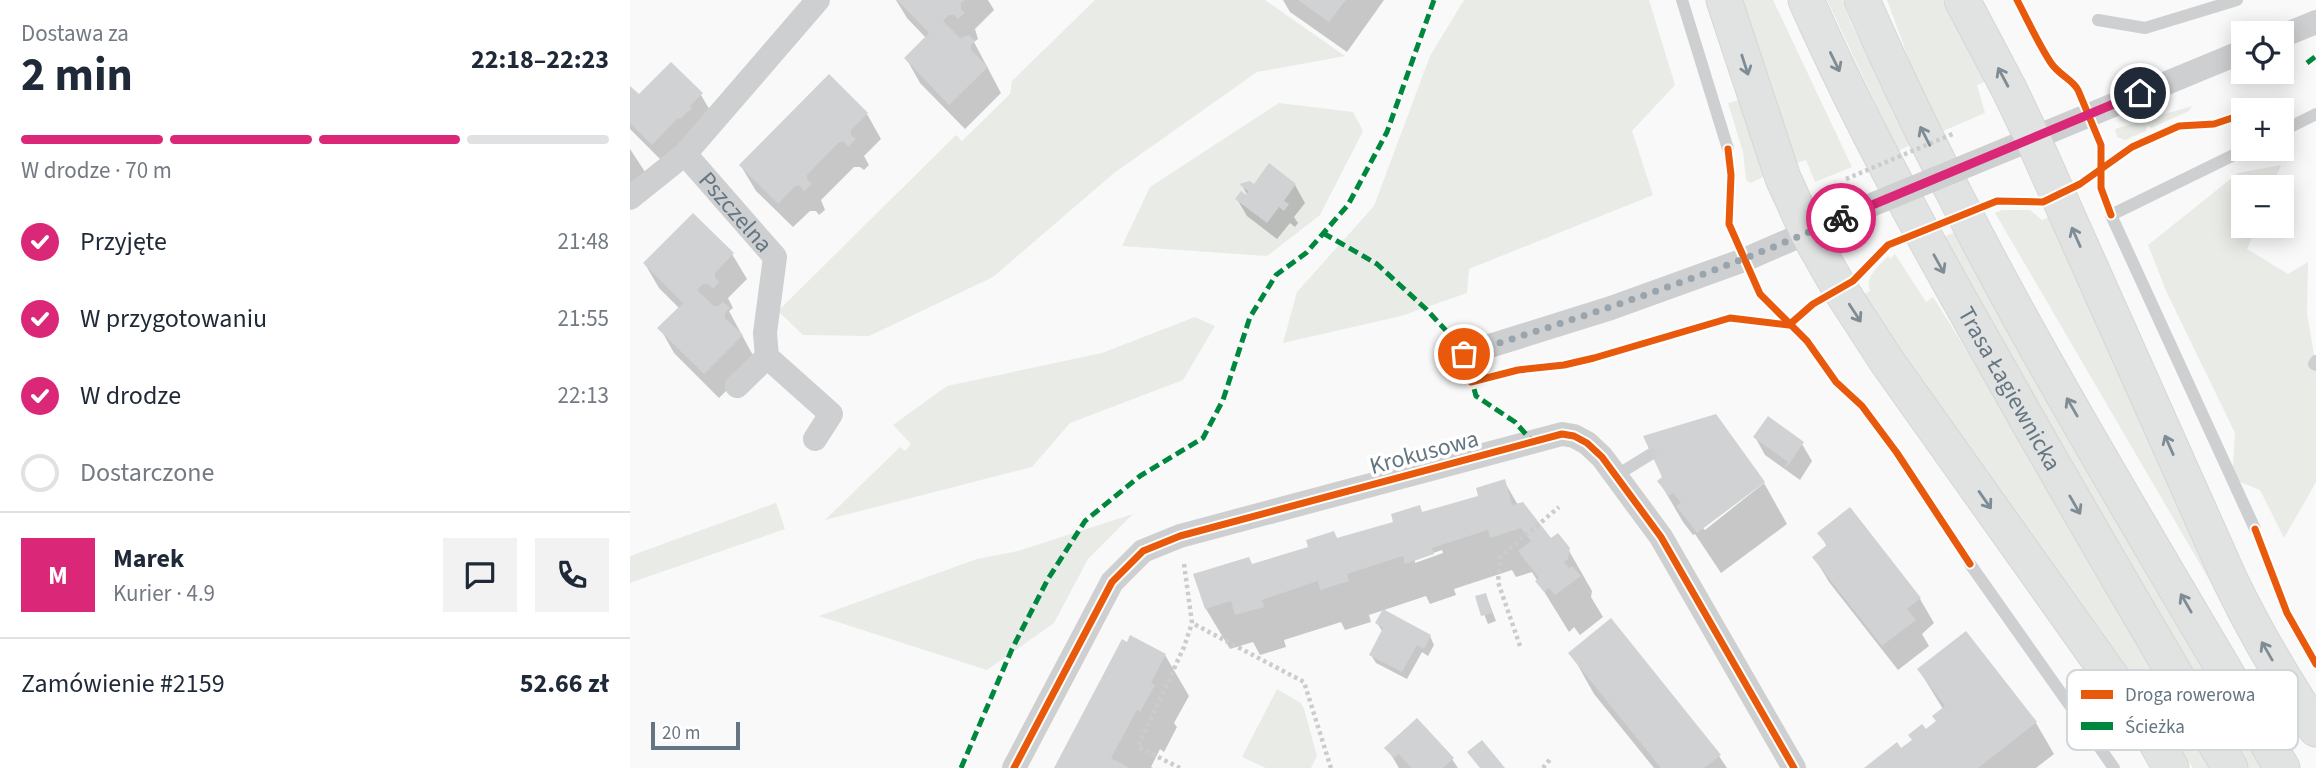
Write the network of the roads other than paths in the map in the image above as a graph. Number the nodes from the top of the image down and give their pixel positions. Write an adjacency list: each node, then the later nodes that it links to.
1 (818, 0): 16 (street, Pszczelna)
2 (1682, 0): 15 (lane)
3 (1724, 0): 19 (main road, one-way to 19)
4 (1806, 0): 29 (main road, Trasa Łagiewnicka, one-way to 29)
5 (1862, 0): 30 (main road, Trasa Łagiewnicka, one-way to 5)
6 (1962, 0): 14 (main road, one-way to 6)
7 (2237, 0): 8 (lane)
8 (2098, 20)
9 (2316, 22): 10 (street)
10 (2294, 31)
11 (2231, 56): 14 (street)
12 (2316, 114): 13 (lane)
13 (2294, 125)
14 (2033, 139): 19 (street, bridge); 31 (main road, one-way to 14)
15 (1728, 149)
16 (685, 154): 18 (street, Pszczelna); 21 (street, Pszczelna)
17 (2231, 156): 26 (lane)
18 (630, 198)
19 (1808, 233): 20 (street); 28 (main road, one-way to 28)
20 (1464, 354)
21 (767, 357): 22 (street); 23 (street)
22 (737, 386)
23 (815, 439)
24 (1651, 454): 25 (lane)
25 (1617, 475): 39 (street, Krokusowa); 40 (street, Krokusowa)
26 (2255, 530)
27 (1970, 564): 32 (lane)
28 (2106, 670)
29 (2172, 670)
30 (2225, 670)
31 (2278, 670)
32 (2067, 701)
33 (2298, 702): 34 (main road, one-way to 33)
34 (2316, 729)
35 (2101, 750): 41 (lane)
36 (2161, 750): 42 (main road, one-way to 42)
37 (2219, 750): 43 (main road, Trasa Łagiewnicka, one-way to 43)
38 (2272, 750): 44 (main road, Trasa Łagiewnicka, one-way to 38)
39 (1014, 768)
40 (1794, 768)
41 (2114, 768)
42 (2171, 768)
43 (2230, 768)
44 (2283, 768)

